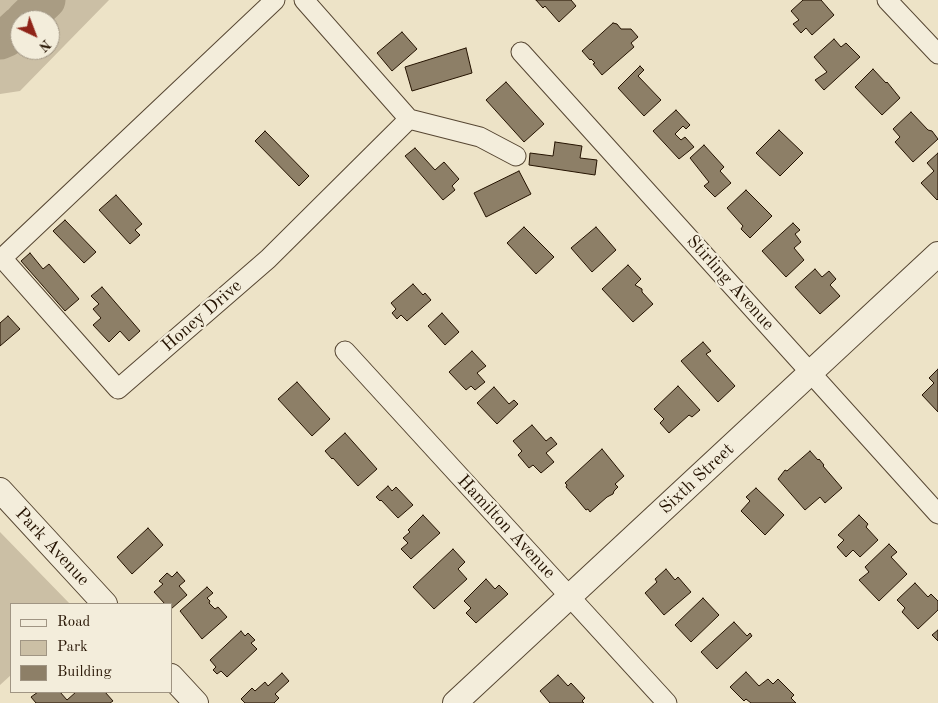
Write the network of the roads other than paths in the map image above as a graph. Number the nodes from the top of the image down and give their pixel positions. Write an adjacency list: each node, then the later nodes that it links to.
1 (275, 0): 9 (street, Honey Drive)
2 (304, 0): 6 (street)
3 (887, 0): 5 (street)
4 (521, 52): 11 (street, Stirling Avenue)
5 (938, 54)
6 (409, 118): 7 (street); 9 (street, Honey Drive)
7 (516, 156)
8 (938, 254): 11 (street, Sixth Street)
9 (1, 259)
10 (345, 351): 14 (street, Hamilton Avenue)
11 (811, 372): 13 (street, Stirling Avenue); 14 (street, Sixth Street)
12 (0, 490): 15 (street, Park Avenue)
13 (938, 514)
14 (570, 597): 18 (street, Sixth Street); 19 (street, Hamilton Avenue)
15 (104, 603)
16 (172, 677): 17 (street)
17 (196, 703)
18 (455, 703)
19 (667, 703)

